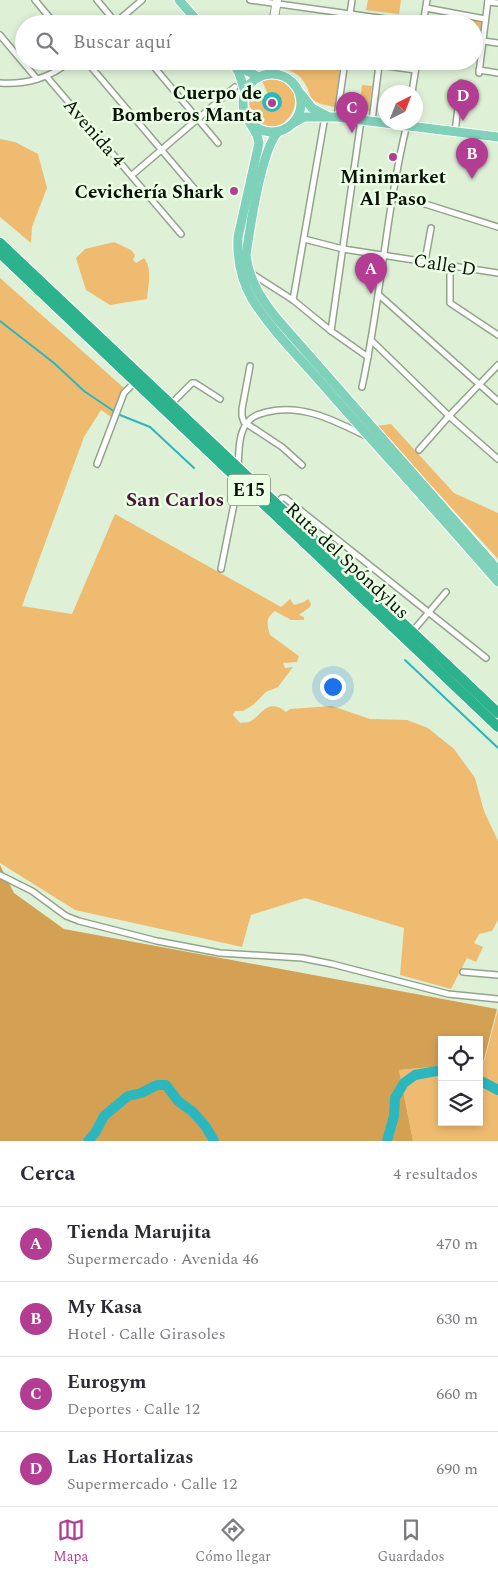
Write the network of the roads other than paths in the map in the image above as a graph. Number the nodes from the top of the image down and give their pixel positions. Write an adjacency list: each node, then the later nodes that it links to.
1 (35, 0): 13 (street)
2 (97, 0): 14 (street)
3 (142, 0): 15 (street)
4 (250, 0): 9 (street)
5 (352, 0): 12 (street)
6 (427, 0): 11 (street)
7 (488, 1): 10 (street); 22 (street)
8 (184, 2): 16 (main road)
9 (277, 2): 12 (street); 17 (street)
10 (498, 3)
11 (426, 8): 19 (street); 20 (street)
12 (351, 14): 18 (street)
13 (48, 15)
14 (109, 15)
15 (125, 15)
16 (193, 15)
17 (275, 15)
18 (357, 15)
19 (425, 15)
20 (468, 15)
21 (483, 18): 22 (street)
22 (486, 18): 24 (street)
23 (0, 35): 26 (street)
24 (483, 41): 25 (street)
25 (498, 43)
26 (15, 53)
27 (29, 70): 41 (street)
28 (56, 70): 40 (street)
29 (94, 70): 62 (street)
30 (156, 70): 50 (street)
31 (237, 70): 46 (main road)
32 (251, 70): 39 (main road)
33 (265, 70): 39 (street)
34 (344, 70): 49 (street)
35 (378, 70): 53 (street)
36 (415, 70): 44 (street)
37 (479, 70): 38 (street)
38 (498, 73)
39 (263, 75): 46 (main road); 47 (main road)
40 (47, 76): 41 (street); 63 (street, Avenida 4)
41 (37, 79): 42 (street)
42 (0, 83)
43 (461, 83): 59 (street)
44 (413, 85)
45 (235, 86): 50 (street)
46 (245, 92): 51 (main road)
47 (300, 93): 48 (main road); 54 (main road)
48 (327, 116): 49 (main road); 54 (main road); 69 (street)
49 (337, 117): 52 (main road)
50 (197, 119): 61 (street); 62 (street)
51 (248, 120): 58 (main road); 94 (main road)
52 (361, 120): 53 (main road); 71 (street)
53 (372, 121): 55 (main road)
54 (295, 122): 58 (main road)
55 (378, 122)
56 (423, 127): 59 (main road)
57 (406, 130): 65 (street)
58 (278, 132): 76 (main road)
59 (454, 132): 60 (main road)
60 (498, 138)
61 (218, 143)
62 (161, 149): 63 (street); 64 (street)
63 (132, 175): 68 (street, Avenida 4)
64 (198, 193)
65 (393, 198): 66 (street); 73 (street)
66 (498, 226)
67 (431, 228): 74 (street)
68 (181, 234)
69 (304, 240): 71 (street, Calle D); 79 (street)
70 (0, 243): 91 (highway, Ruta del Spóndylus / E15)
71 (343, 248): 73 (street, Calle D); 80 (street)
72 (0, 253): 86 (highway, Ruta del Spóndylus / E15)
73 (384, 254): 74 (street, Calle D); 78 (street)
74 (425, 261): 75 (street, Calle D)
75 (451, 266): 77 (street, Calle D); 81 (street)
76 (249, 271): 79 (street); 103 (main road)
77 (498, 273)
78 (379, 295): 82 (street); 87 (street)
79 (293, 300): 80 (street)
80 (331, 331): 83 (street)
81 (497, 333)
82 (371, 340): 83 (street); 92 (street)
83 (368, 357): 88 (street)
84 (498, 365): 87 (street)
85 (250, 366): 93 (street)
86 (136, 381): 97 (street); 100 (highway, Ruta del Spóndylus / E15)
87 (479, 385): 90 (street); 92 (street)
88 (362, 387)
89 (220, 399): 91 (street)
90 (498, 401)
91 (171, 404): 99 (highway, Ruta del Spóndylus / E15)
92 (449, 416): 95 (street); 96 (street)
93 (246, 423): 94 (street); 98 (street); 99 (street)
94 (371, 438): 104 (main road)
95 (419, 450)
96 (498, 459)
97 (97, 464)
98 (302, 465)
99 (238, 468): 101 (highway, Ruta del Spóndylus / E15)
100 (238, 479): 102 (street); 110 (highway, Ruta del Spóndylus / E15)
101 (277, 503): 106 (street); 107 (highway, Ruta del Spóndylus / E15)
102 (221, 569)
103 (498, 570)
104 (498, 582)
105 (446, 592): 106 (street)
106 (429, 612): 107 (street); 108 (street)
107 (412, 632): 109 (highway, Ruta del Spóndylus / E15)
108 (486, 658)
109 (498, 713)
110 (498, 727)
111 (0, 876): 114 (street)
112 (463, 972): 113 (street)
113 (498, 975)
114 (498, 999)

